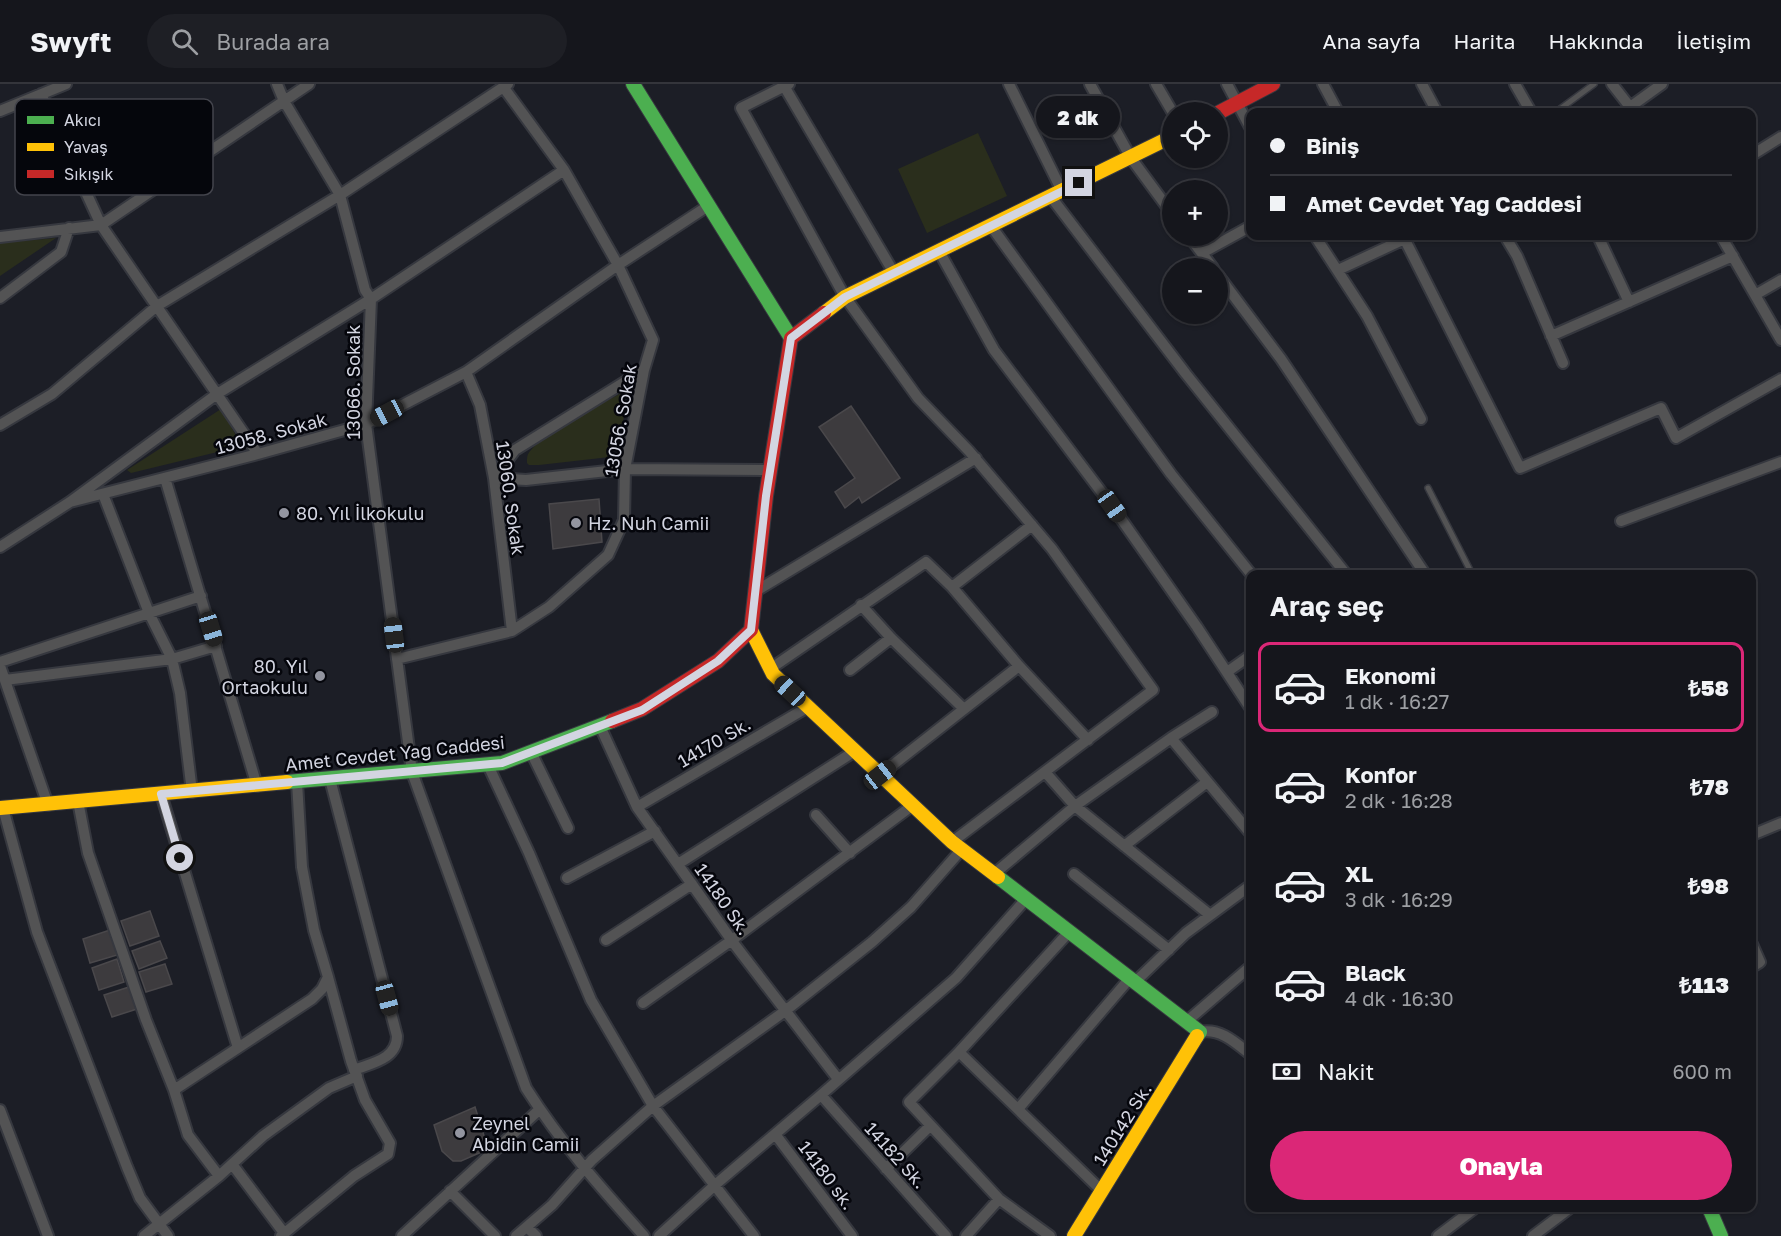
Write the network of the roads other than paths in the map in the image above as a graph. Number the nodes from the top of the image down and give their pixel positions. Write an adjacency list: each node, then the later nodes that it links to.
1 (66, 84): 18 (street)
2 (277, 84): 21 (street, 13066. Sokak)
3 (309, 84): 21 (street)
4 (633, 84): 45 (main road)
5 (1009, 84): 40 (street)
6 (1089, 84): 38 (street)
7 (1156, 84): 22 (street)
8 (1227, 84): 23 (street)
9 (1273, 84): 23 (main road)
10 (1323, 84): 26 (street)
11 (1422, 84): 27 (street)
12 (1515, 84): 28 (street)
13 (1594, 84): 29 (lane)
14 (1612, 84): 30 (street)
15 (1662, 84): 31 (street)
16 (786, 85): 64 (street); 68 (street)
17 (506, 86): 39 (street, 13056. Sokak); 43 (street)
18 (41, 94): 19 (street); 20 (street)
19 (29, 99)
20 (43, 99)
21 (284, 101): 36 (street); 43 (street, 13066. Sokak)
22 (1167, 102)
23 (1236, 103): 25 (main road); 33 (street)
24 (15, 105): 32 (street)
25 (1228, 107)
26 (1336, 108)
27 (1435, 108)
28 (1529, 108)
29 (1561, 108)
30 (1630, 108)
31 (1634, 108)
32 (0, 111)
33 (1246, 120)
34 (1781, 137): 37 (street)
35 (1162, 142): 38 (main road)
36 (213, 149)
37 (1756, 153)
38 (1131, 158): 40 (main road); 44 (street)
39 (564, 170): 62 (street, 13056. Sokak); 70 (street)
40 (1056, 194): 47 (main road); 98 (street)
41 (87, 195): 46 (street)
42 (145, 195): 46 (street)
43 (340, 195): 70 (street, 13066. Sokak); 72 (street)
44 (1162, 200)
45 (708, 206): 62 (street, 13058. Sokak); 74 (main road)
46 (101, 225): 48 (street); 72 (street)
47 (992, 225): 58 (main road); 97 (street)
48 (69, 228): 50 (street); 69 (street)
49 (1246, 229): 59 (street)
50 (0, 237)
51 (1319, 240): 63 (street)
52 (1398, 240): 63 (street)
53 (1408, 240): 79 (street)
54 (1507, 240): 73 (street)
55 (1600, 240): 71 (street)
56 (1723, 240): 60 (street)
57 (1197, 246): 59 (street)
58 (939, 251): 64 (main road); 117 (street)
59 (1202, 253): 61 (street)
60 (1733, 256): 67 (street); 71 (street)
61 (1206, 258)
62 (618, 265): 77 (street, 13056. Sokak); 78 (street, 13058. Sokak)
63 (1338, 270): 81 (street)
64 (894, 273): 68 (main road)
65 (1781, 279): 67 (street)
66 (1228, 288): 99 (street)
67 (1755, 295): 75 (street)
68 (845, 297): 74 (main road); 85 (street)
69 (0, 298)
70 (371, 299): 80 (street); 82 (street, 13066. Sokak)
71 (1629, 302): 73 (street)
72 (157, 306): 80 (street); 83 (street)
73 (1551, 336): 76 (street)
74 (791, 338): 88 (main road)
75 (1781, 340)
76 (1563, 363)
77 (644, 370): 87 (street, 13056. Sokak); 90 (street)
78 (466, 372): 82 (street, 13058. Sokak); 90 (street, 13060. Sokak)
79 (1781, 380)
80 (217, 394): 84 (street); 93 (street)
81 (1421, 419)
82 (366, 424): 84 (street, 13058. Sokak); 111 (street, 13066. Sokak)
83 (0, 425)
84 (258, 454): 89 (street, 13058. Sokak)
85 (976, 458): 95 (street); 102 (street)
86 (1781, 462): 94 (street)
87 (625, 469): 88 (street); 90 (street); 107 (street, 13056. Sokak)
88 (770, 470): 102 (main road)
89 (165, 478): 92 (street, 13058. Sokak); 103 (street)
90 (495, 478): 107 (street, 13060. Sokak)
91 (1428, 488): 100 (lane)
92 (103, 494): 93 (street, 13058. Sokak); 105 (street)
93 (70, 502): 96 (street)
94 (1621, 521)
95 (1032, 525): 101 (street); 125 (street)
96 (0, 548)
97 (1248, 570)
98 (1343, 570)
99 (1418, 570)
100 (1470, 570)
101 (952, 587): 104 (street); 114 (street)
102 (756, 591): 106 (main road)
103 (201, 596): 105 (street); 109 (street)
104 (861, 605): 108 (street); 115 (street)
105 (149, 613): 110 (street); 113 (street)
106 (751, 630): 115 (main road); 123 (main road, Amet Cevdet Yağ Caddesi)
107 (512, 631): 111 (street, 13056. Sokak)
108 (891, 638): 116 (street); 121 (street)
109 (216, 646): 110 (street); 135 (street)
110 (172, 659): 118 (street); 136 (street)
111 (397, 659): 129 (street, 13066. Sokak)
112 (1246, 659): 117 (street)
113 (0, 664): 118 (street)
114 (1019, 666): 121 (street); 125 (street)
115 (770, 669): 120 (main road)
116 (850, 670)
117 (1227, 672): 119 (street)
118 (5, 680): 139 (street)
119 (1246, 701)
120 (808, 707): 126 (main road); 142 (street, 14170 Sk.)
121 (964, 709): 131 (street)
122 (1212, 712): 124 (street)
123 (600, 726): 127 (main road, Amet Cevdet Yağ Caddesi); 142 (street, 14180 Sk.)
124 (1171, 738): 134 (street); 141 (street)
125 (1088, 740): 130 (street)
126 (855, 751): 131 (main road); 153 (street)
127 (531, 752): 128 (main road, Amet Cevdet Yağ Caddesi); 146 (street)
128 (489, 765): 129 (main road, Amet Cevdet Yağ Caddesi); 179 (street)
129 (412, 771): 132 (main road, Amet Cevdet Yağ Caddesi); 180 (street, 13066. Sokak)
130 (1045, 772): 141 (street); 150 (street)
131 (880, 775): 140 (main road)
132 (330, 779): 133 (main road, Amet Cevdet Yağ Caddesi); 175 (street)
133 (297, 782): 135 (main road, Amet Cevdet Yağ Caddesi); 166 (street)
134 (1207, 782): 147 (street); 151 (street)
135 (257, 786): 136 (main road, Amet Cevdet Yağ Caddesi)
136 (192, 792): 137 (main road, Amet Cevdet Yağ Caddesi)
137 (161, 794): 138 (main road, Amet Cevdet Yağ Caddesi); 172 (street)
138 (78, 801): 139 (main road, Amet Cevdet Yağ Caddesi); 177 (street)
139 (48, 805): 143 (main road, Amet Cevdet Yağ Caddesi)
140 (913, 805): 150 (main road); 152 (street)
141 (1075, 806): 151 (street); 154 (street)
142 (637, 807): 148 (street, 14180 Sk.)
143 (1, 808): 196 (street)
144 (816, 815): 152 (street)
145 (1781, 823): 149 (street)
146 (568, 828)
147 (1246, 828)
148 (655, 831): 153 (street, 14180 Sk.); 156 (street)
149 (1756, 833)
150 (957, 846): 154 (main road); 169 (street)
151 (1124, 846): 160 (street)
152 (850, 853): 163 (street)
153 (678, 864): 157 (street, 14180 Sk.)
154 (994, 874): 159 (main road)
155 (1074, 874): 164 (street)
156 (567, 878)
157 (692, 884): 162 (street); 163 (street, 14180 Sk.)
158 (1246, 889): 160 (street)
159 (1026, 899): 161 (main road); 176 (street)
160 (1210, 915): 164 (street)
161 (1069, 932): 167 (main road); 174 (street)
162 (606, 940)
163 (732, 940): 168 (street); 169 (street, 14180 Sk.)
164 (1169, 950): 167 (street)
165 (1246, 970): 170 (street)
166 (328, 977): 172 (street); 175 (street)
167 (1133, 980): 170 (main road); 181 (street)
168 (643, 1003)
169 (785, 1011): 176 (street, 14180 Sk.); 179 (street)
170 (1186, 1022): 171 (main road)
171 (1200, 1032): 173 (street); 191 (main road, 140142 Sk.)
172 (238, 1048): 177 (street)
173 (1246, 1051)
174 (959, 1052): 181 (street); 183 (street)
175 (356, 1073): 185 (street); 198 (street)
176 (838, 1079): 178 (street)
177 (174, 1090): 188 (street)
178 (821, 1095): 184 (street); 187 (street, 14182 Sk.)
179 (652, 1106): 186 (street); 189 (street)
180 (540, 1109): 186 (street, 13066. Sokak); 190 (street)
181 (1018, 1109): 191 (street)
182 (0, 1110): 199 (street)
183 (930, 1126): 187 (street); 192 (street)
184 (775, 1134): 189 (street); 209 (street, 14180 sk.)
185 (232, 1164): 188 (street); 198 (street)
186 (584, 1169): 197 (street); 206 (street, 13066. Sokak)
187 (886, 1169): 210 (street, 14182 Sk.)
188 (219, 1176): 196 (street)
189 (714, 1185): 207 (street); 208 (street)
190 (450, 1191): 202 (street); 203 (street)
191 (1102, 1191): 213 (main road, 140142 Sk.)
192 (999, 1199): 211 (street); 212 (street)
193 (1470, 1212): 214 (street)
194 (1565, 1212): 215 (street)
195 (1710, 1212): 216 (main road)
196 (158, 1225): 200 (street); 201 (street)
197 (527, 1227): 204 (street); 205 (street)
198 (283, 1234)
199 (48, 1236)
200 (144, 1236)
201 (168, 1236)
202 (402, 1236)
203 (495, 1236)
204 (516, 1236)
205 (536, 1236)
206 (644, 1236)
207 (659, 1236)
208 (754, 1236)
209 (852, 1236)
210 (946, 1236)
211 (966, 1236)
212 (1050, 1236)
213 (1074, 1236)
214 (1438, 1236)
215 (1533, 1236)
216 (1721, 1236)

